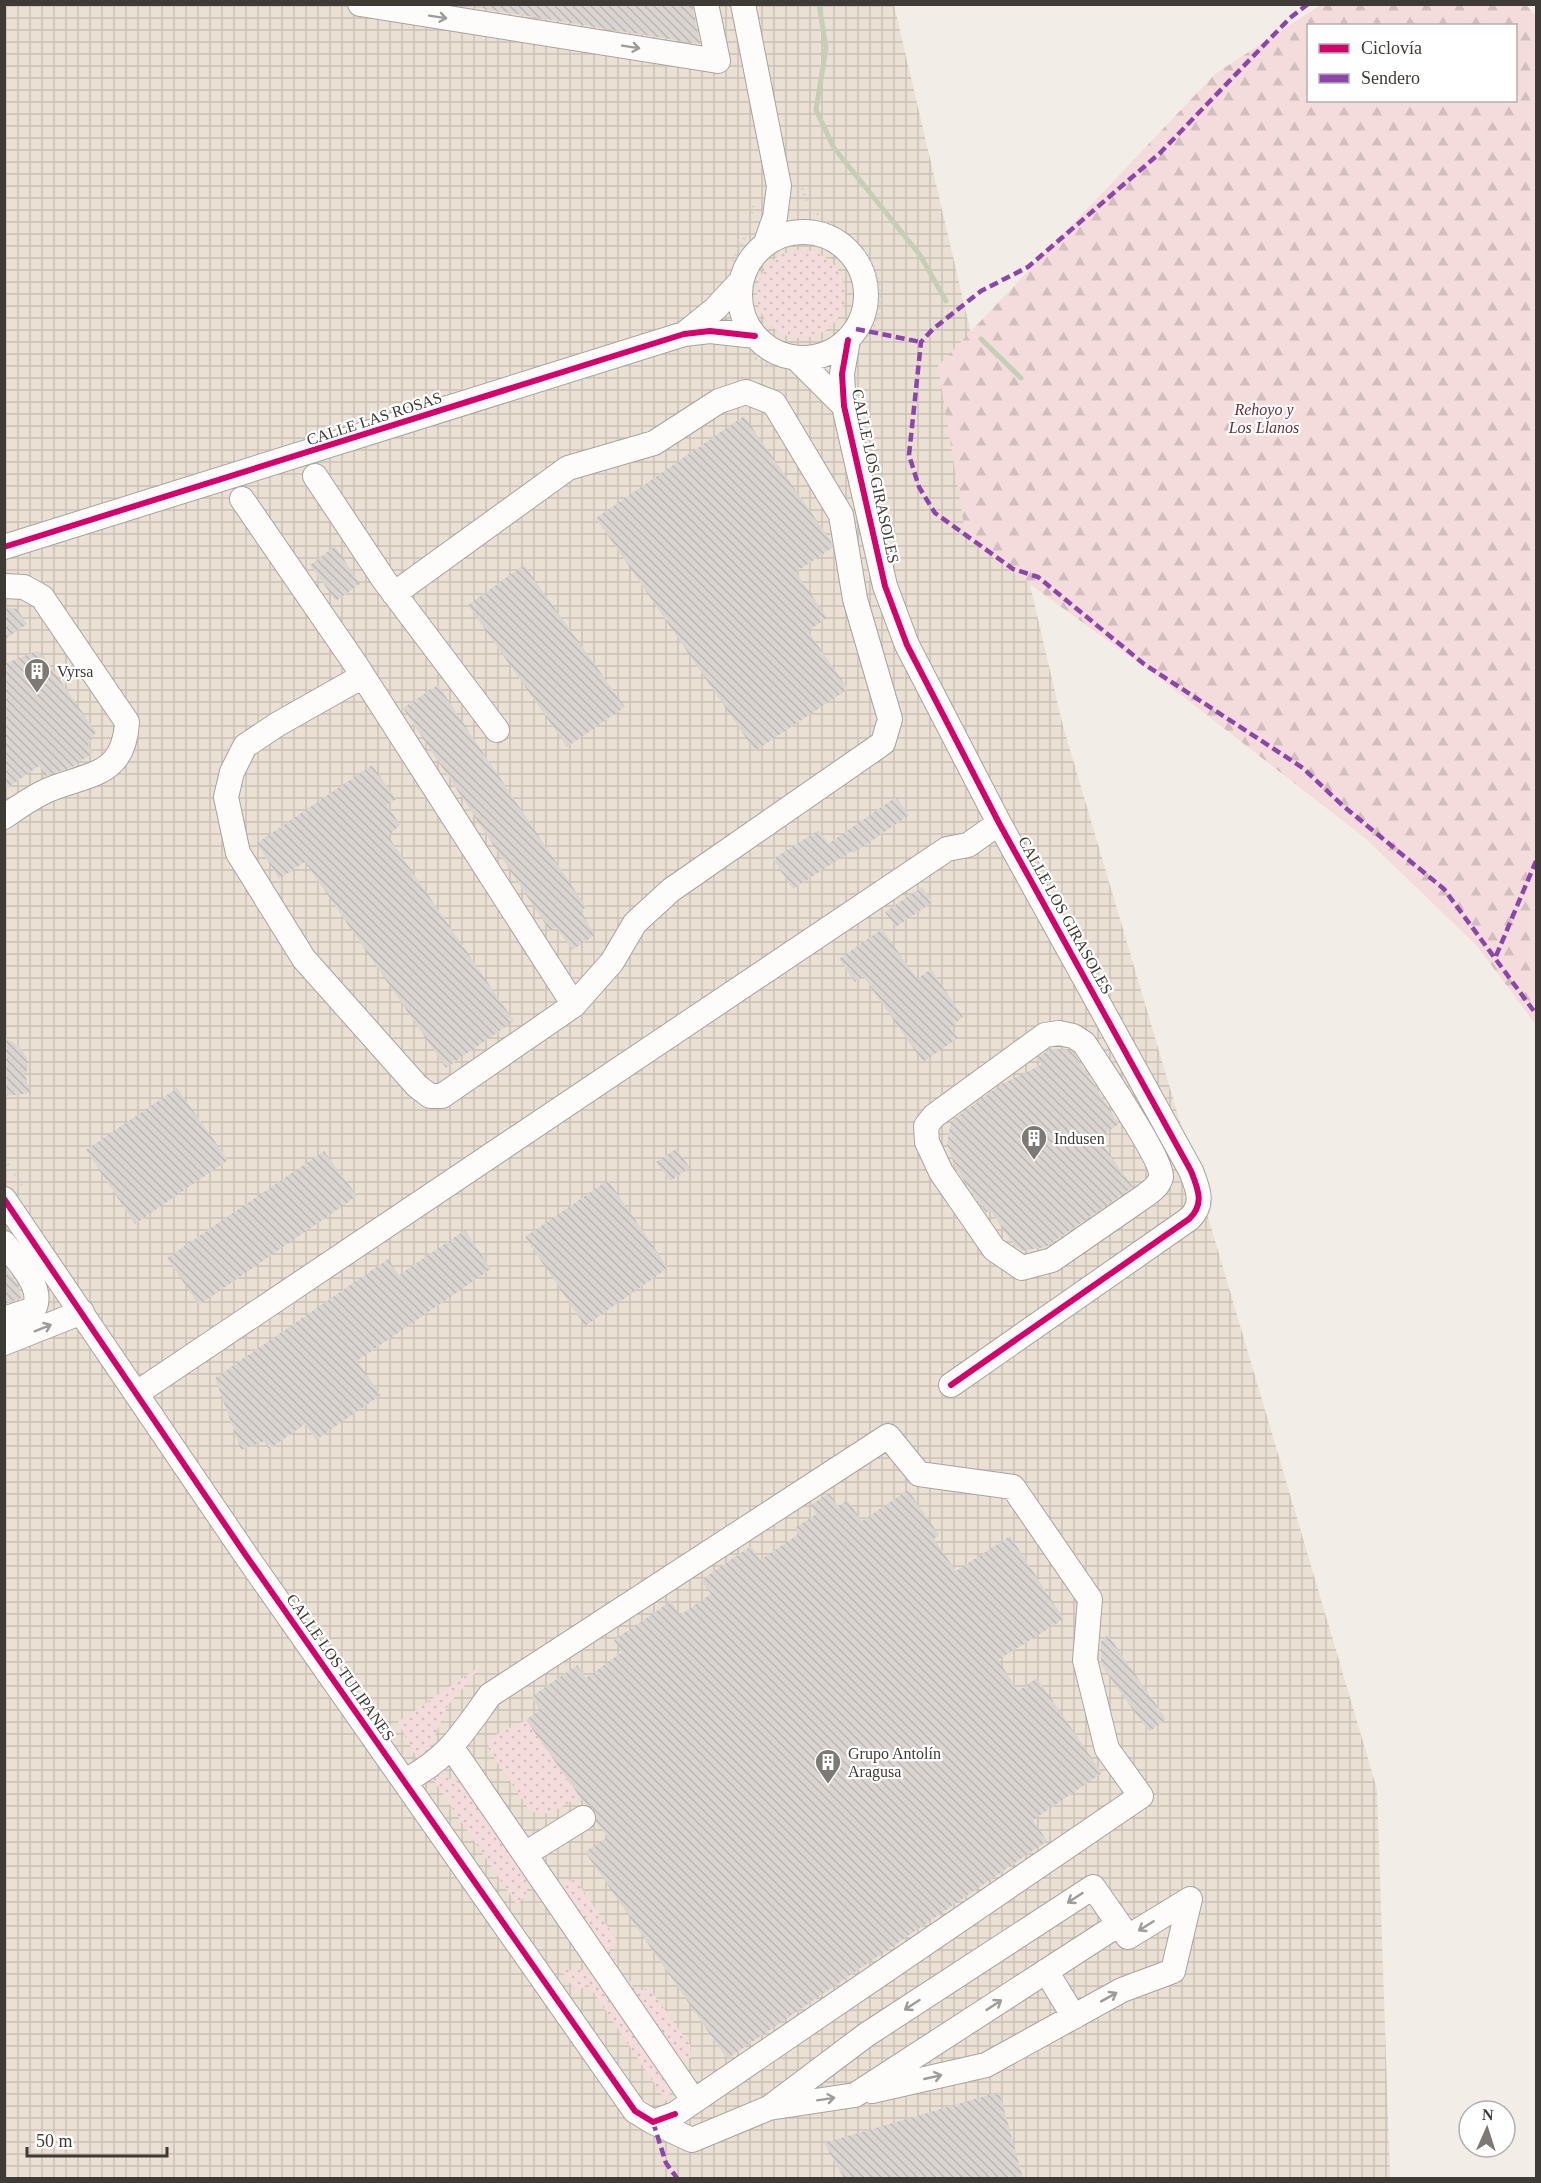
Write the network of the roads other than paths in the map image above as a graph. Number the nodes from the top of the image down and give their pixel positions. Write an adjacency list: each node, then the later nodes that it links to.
1 (360, 4): 2 (street, one-way to 2)
2 (706, 4)
3 (743, 4): 4 (street)
4 (789, 182): 5 (street); 6 (street)
5 (818, 233): 6 (street); 9 (street)
6 (766, 243): 7 (street)
7 (736, 273): 8 (street, CALLE LAS ROSAS); 10 (street)
8 (684, 334): 10 (street, CALLE LAS ROSAS); 15 (street, CALLE LAS ROSAS)
9 (856, 340): 11 (street); 12 (street, CALLE LOS GIRASOLES)
10 (753, 346): 11 (street)
11 (788, 364): 12 (street, CALLE LOS GIRASOLES)
12 (844, 406): 21 (street, CALLE LOS GIRASOLES)
13 (315, 476): 17 (street)
14 (242, 499): 18 (street)
15 (4, 547)
16 (4, 586): 20 (street)
17 (394, 594): 19 (street); 22 (street)
18 (363, 676): 22 (street); 22 (street)
19 (497, 730)
20 (4, 817)
21 (999, 823): 29 (street, CALLE LOS GIRASOLES); 30 (street)
22 (574, 1005)
23 (1162, 1162): 23 (street)
24 (4, 1198): 26 (street, CALLE LOS TULIPANES)
25 (4, 1243): 27 (street)
26 (82, 1312): 28 (street, one-way to 26); 30 (street, CALLE LOS TULIPANES)
27 (4, 1319)
28 (4, 1343)
29 (951, 1385)
30 (137, 1394): 32 (street, CALLE LOS TULIPANES)
31 (452, 1748): 32 (street); 34 (street); 40 (street)
32 (405, 1781): 40 (street, CALLE LOS TULIPANES)
33 (583, 1818): 34 (street)
34 (525, 1854): 40 (street)
35 (1119, 1924): 36 (street); 37 (street, one-way to 35); 39 (street, one-way to 39)
36 (1046, 1971): 37 (street); 38 (street, one-way to 36)
37 (1074, 2017): 38 (street, one-way to 37)
38 (855, 2095): 39 (street, one-way to 38)
39 (769, 2108): 40 (street, CALLE LOS TULIPANES)
40 (674, 2112)

